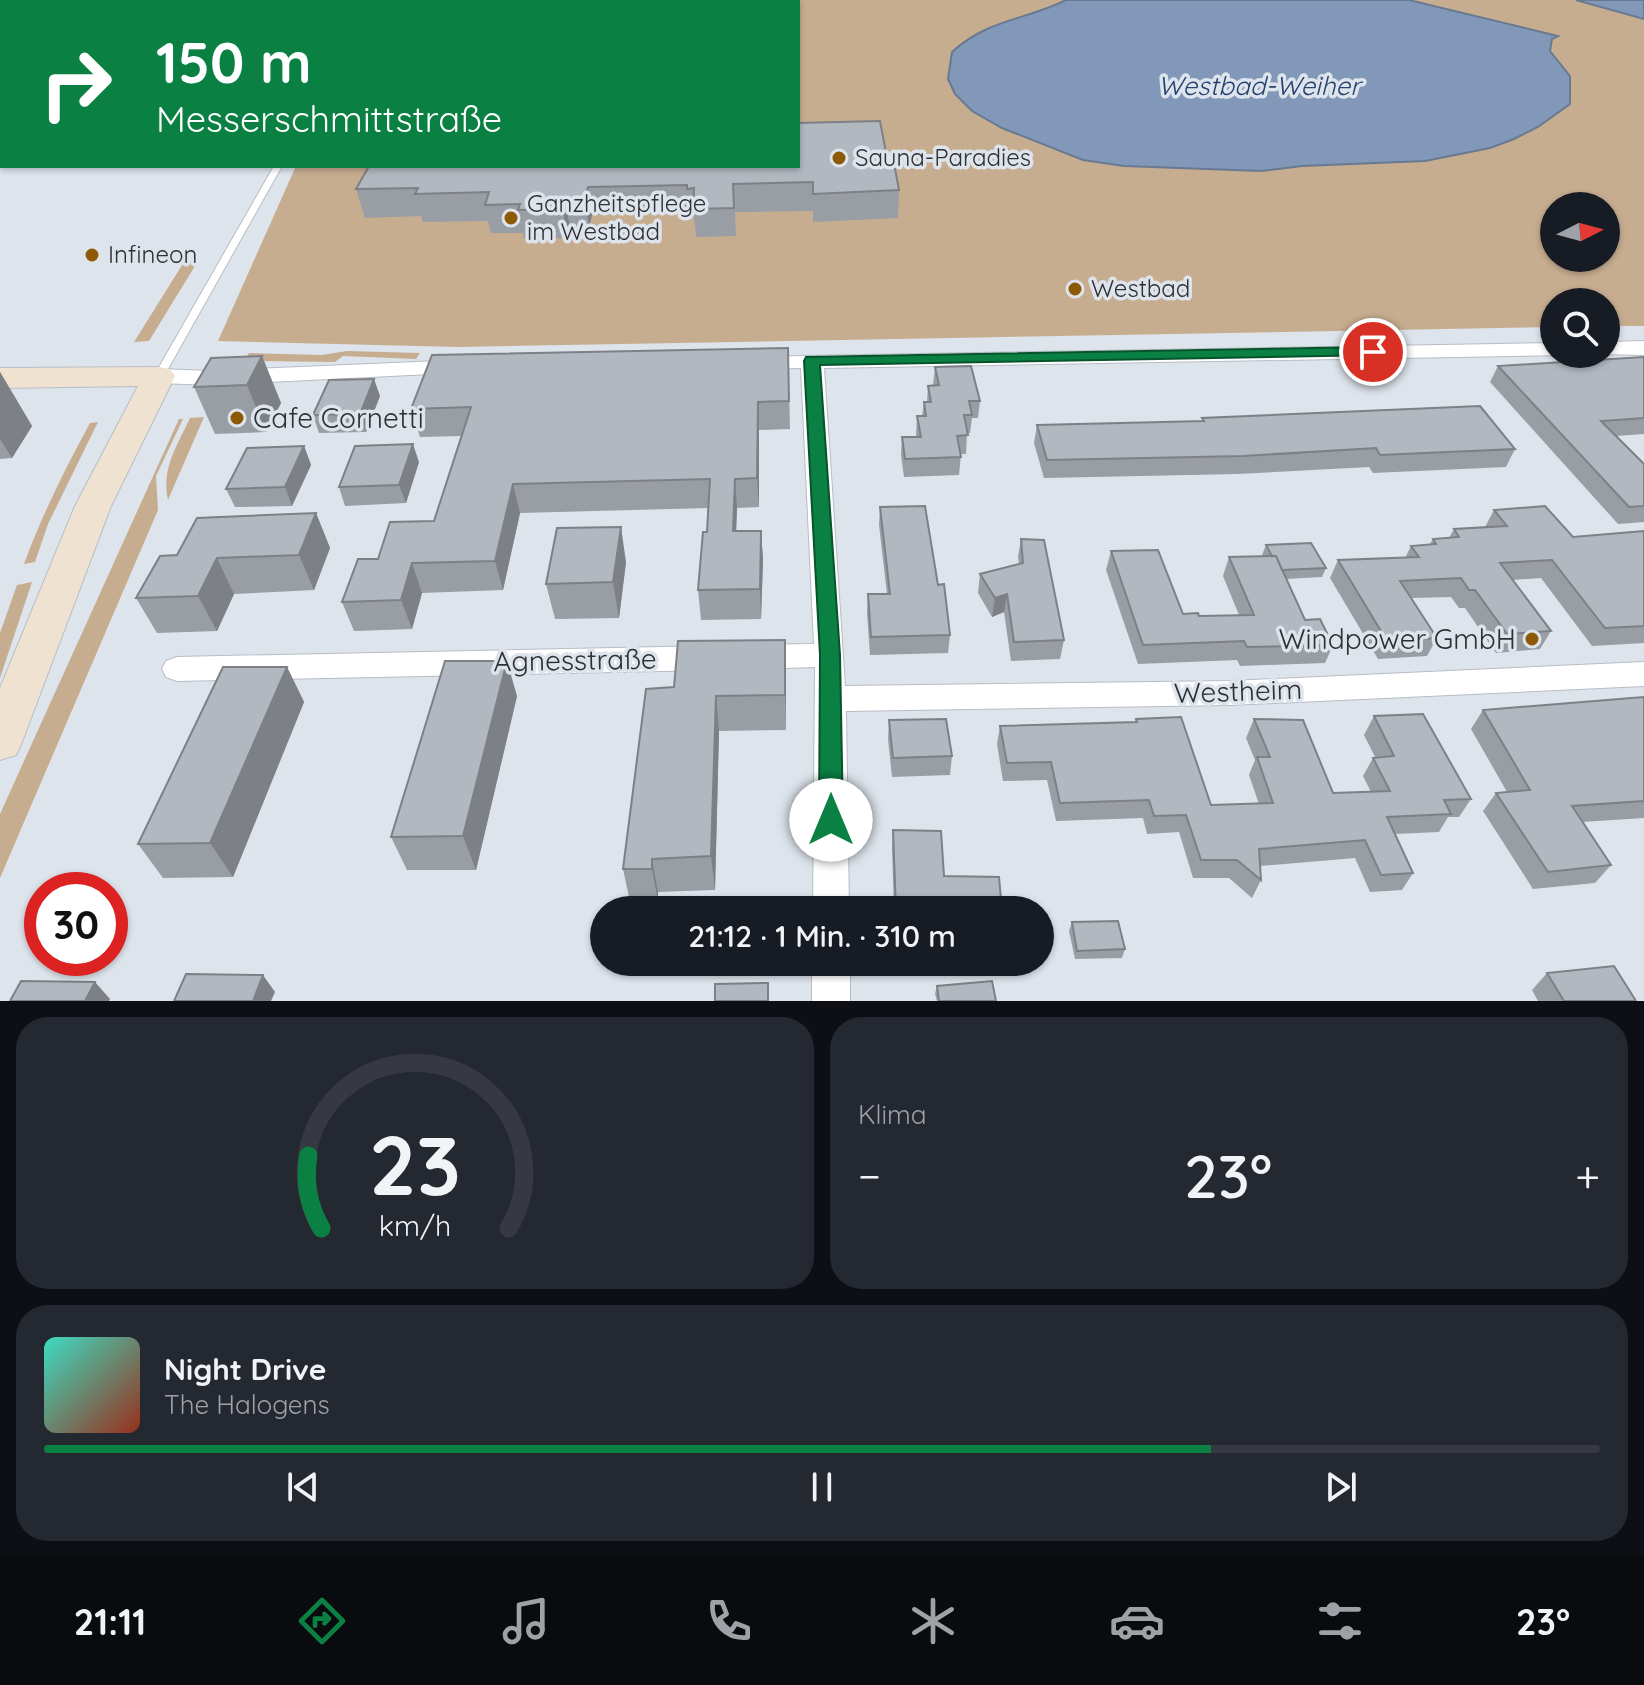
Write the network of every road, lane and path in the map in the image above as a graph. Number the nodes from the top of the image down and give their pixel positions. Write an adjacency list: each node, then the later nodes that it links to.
1 (277, 168): 8 (lane)
2 (1644, 348): 3 (street)
3 (1620, 349)
4 (1540, 350): 5 (street)
5 (812, 361): 6 (street); 10 (street)
6 (738, 362)
7 (493, 367): 8 (street)
8 (159, 376): 9 (street); 14 (street)
9 (0, 378)
10 (830, 655): 11 (street, Agnesstraße); 13 (street)
11 (177, 669)
12 (1644, 674): 13 (street, Westheim)
13 (831, 699): 15 (street)
14 (0, 742)
15 (831, 896)
16 (831, 976): 17 (street)
17 (831, 1001)

